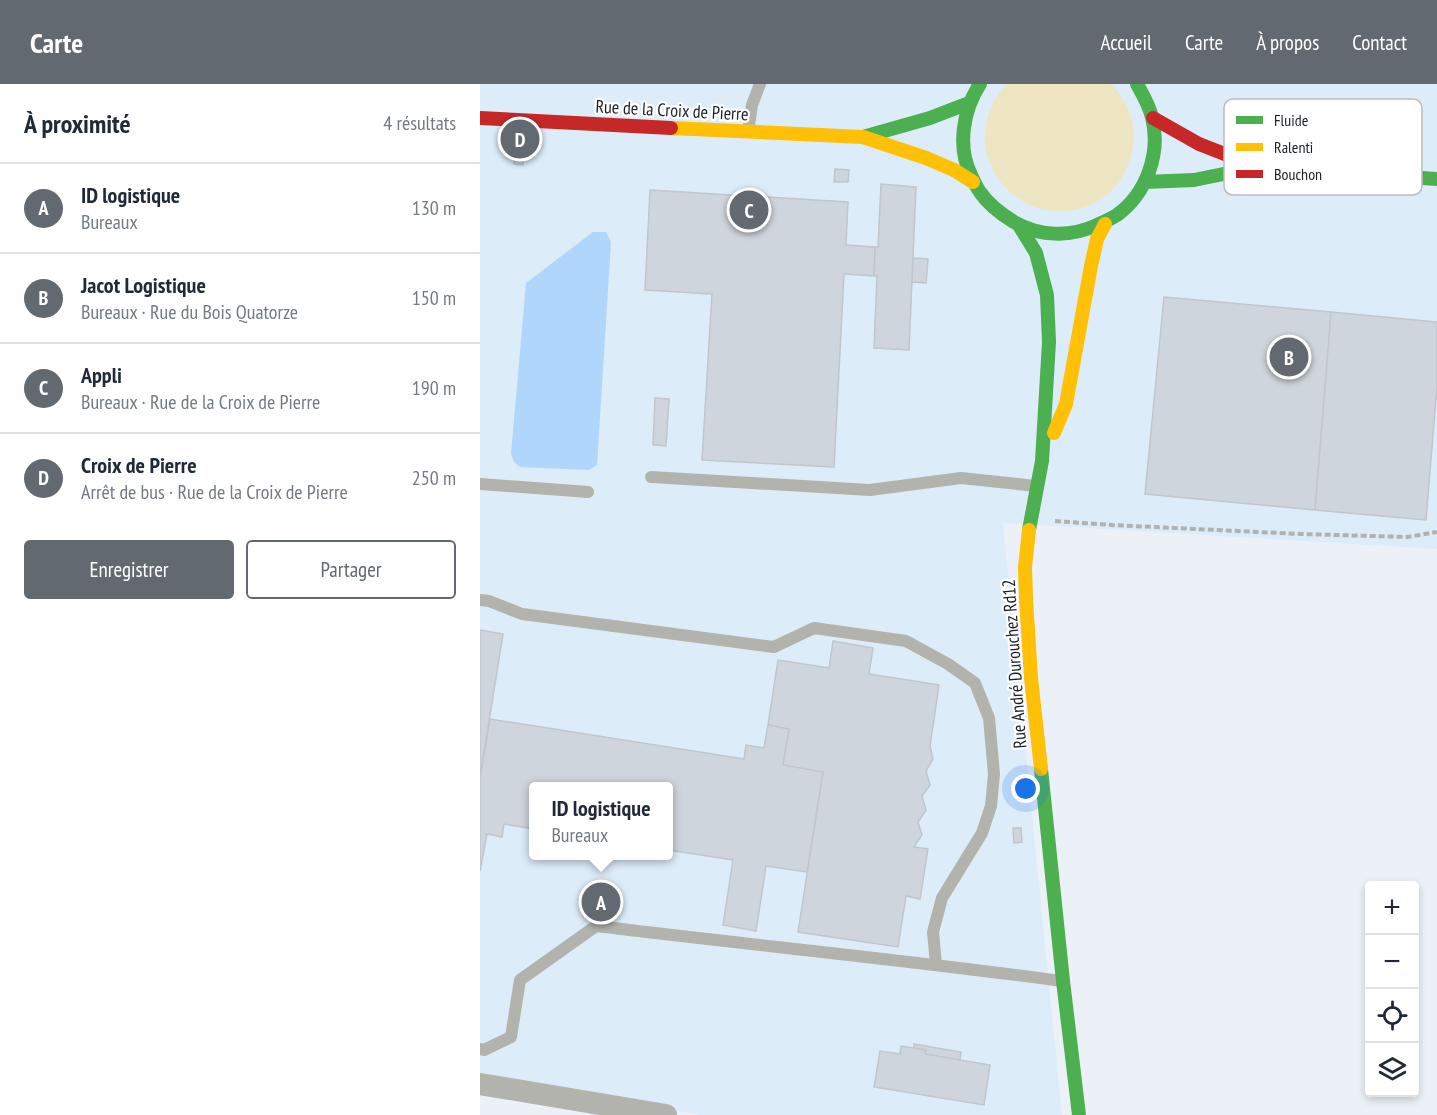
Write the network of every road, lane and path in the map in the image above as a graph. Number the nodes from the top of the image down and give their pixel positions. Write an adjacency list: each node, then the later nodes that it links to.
1 (760, 84): 7 (lane)
2 (980, 84): 4 (main road)
3 (1137, 84): 6 (main road)
4 (969, 103): 8 (main road, Rue de la Croix de Pierre); 13 (main road)
5 (480, 118): 7 (main road, Rue de la Croix de Pierre)
6 (1153, 118): 9 (main road); 14 (main road)
7 (748, 132): 8 (main road, Rue de la Croix de Pierre)
8 (862, 137): 13 (main road, Rue de la Croix de Pierre)
9 (1224, 154)
10 (1224, 174): 14 (main road)
11 (1422, 178): 12 (main road)
12 (1437, 179)
13 (973, 182): 16 (main road)
14 (1145, 182): 15 (main road)
15 (1105, 224): 16 (main road); 17 (main road, Rue André Durouchez Rd12)
16 (1020, 227): 17 (main road, Rue André Durouchez Rd12)
17 (1042, 461): 20 (main road, Rue André Durouchez Rd12)
18 (651, 477): 20 (lane)
19 (480, 484): 21 (lane)
20 (1037, 486): 22 (main road, Rue André Durouchez Rd12)
21 (588, 492)
22 (1030, 519): 23 (path); 26 (main road, Rue André Durouchez Rd12)
23 (1437, 532)
24 (480, 600): 25 (lane)
25 (936, 964): 26 (lane); 27 (lane)
26 (1063, 981): 30 (main road, Rue André Durouchez Rd12)
27 (480, 1049)
28 (480, 1084): 29 (street)
29 (666, 1115)
30 (1079, 1115)

